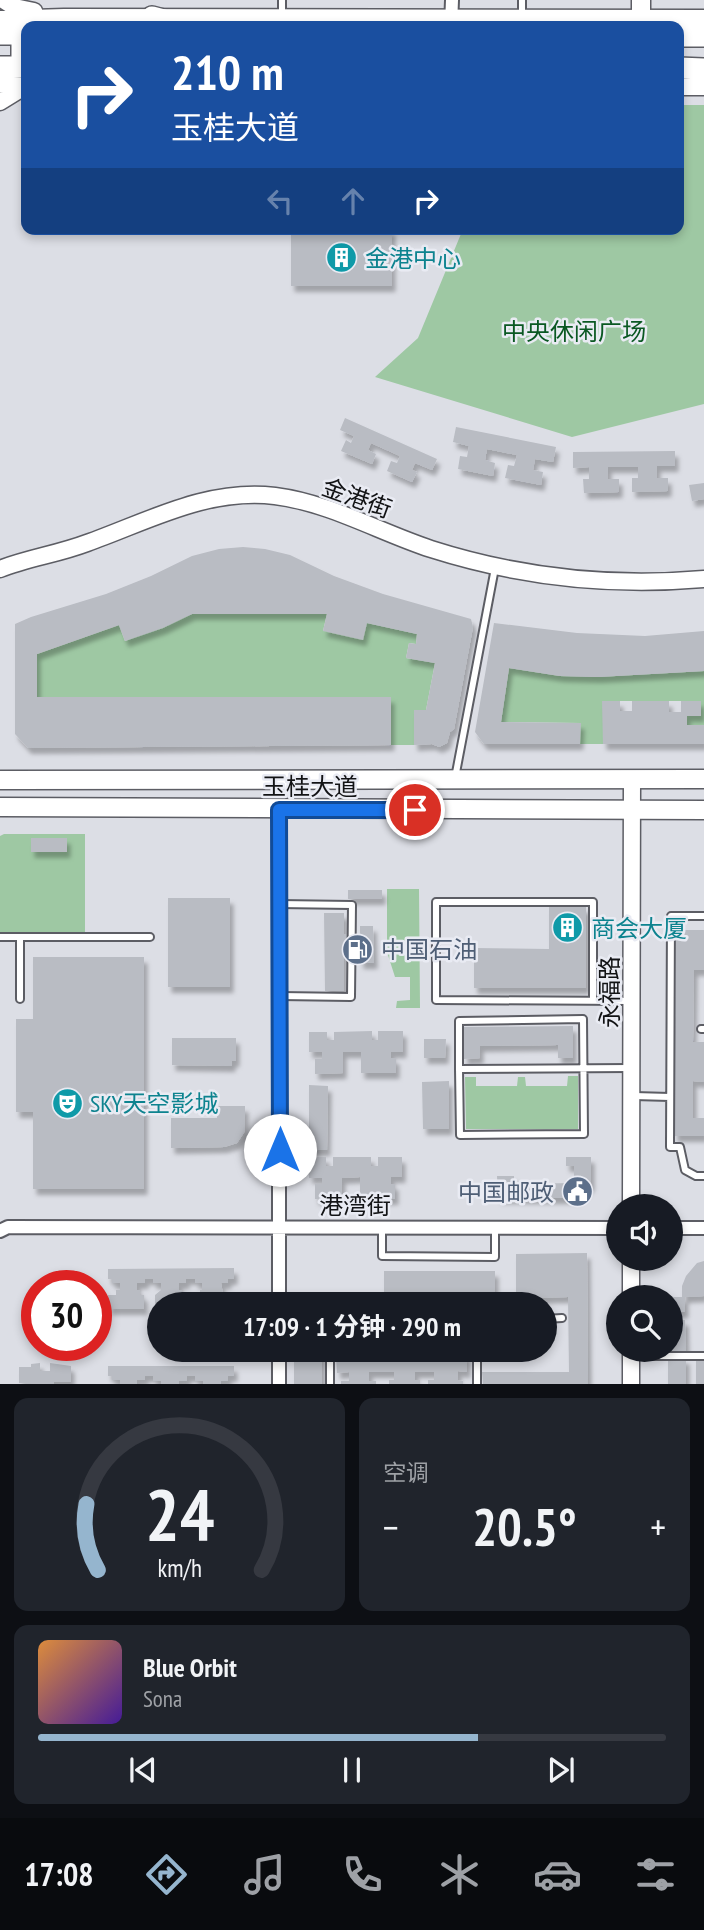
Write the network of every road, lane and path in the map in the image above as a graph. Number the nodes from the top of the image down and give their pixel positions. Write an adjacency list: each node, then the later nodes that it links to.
1 (3, 0): 6 (street)
2 (282, 0): 8 (lane)
3 (452, 0): 14 (street)
4 (522, 0): 9 (lane)
5 (641, 15): 9 (street); 10 (street)
6 (64, 17): 7 (street); 11 (street)
7 (152, 17): 8 (street); 12 (highway)
8 (282, 17): 13 (street)
9 (522, 18): 15 (street)
10 (704, 18)
11 (0, 19)
12 (167, 21)
13 (417, 21)
14 (451, 21)
15 (469, 21)
16 (0, 34): 17 (highway)
17 (21, 34)
18 (684, 36): 19 (highway)
19 (704, 36)
20 (0, 67): 23 (highway)
21 (684, 68): 22 (highway)
22 (704, 69)
23 (21, 72)
24 (21, 75): 26 (street)
25 (21, 78): 29 (street)
26 (0, 84)
27 (684, 87): 28 (street)
28 (704, 87)
29 (0, 102)
30 (495, 566): 31 (street, 金港街); 32 (street, 金港街); 33 (lane)
31 (0, 569)
32 (704, 579)
33 (455, 778): 34 (main road, 玉桂大道); 36 (main road, 玉桂大道)
34 (632, 779): 35 (main road, 玉桂大道); 39 (street, 永福路)
35 (704, 779)
36 (0, 780)
37 (0, 807): 38 (main road, 玉桂大道)
38 (279, 810): 39 (main road, 玉桂大道); 41 (street)
39 (632, 810): 40 (main road, 玉桂大道); 49 (street, 永福路)
40 (704, 810)
41 (279, 904): 46 (street); 46 (lane)
42 (704, 916): 54 (lane)
43 (0, 937): 44 (lane)
44 (20, 937): 45 (lane); 47 (lane)
45 (150, 937)
46 (280, 996): 58 (street)
47 (20, 999)
48 (593, 1001): 48 (lane); 49 (lane)
49 (631, 1001): 51 (street, 永福路)
50 (584, 1068): 51 (lane); 52 (lane); 52 (lane); 52 (lane)
51 (631, 1068): 53 (street, 永福路)
52 (459, 1069)
53 (631, 1096): 54 (lane); 56 (street, 永福路)
54 (670, 1097): 55 (lane)
55 (704, 1176)
56 (631, 1194)
57 (3, 1226): 58 (street, 港湾街)
58 (280, 1226): 59 (street, 港湾街); 64 (street)
59 (382, 1227): 60 (street, 港湾街); 60 (lane)
60 (495, 1227): 61 (street, 港湾街)
61 (606, 1227)
62 (683, 1228): 63 (street)
63 (704, 1228)
64 (279, 1292)
65 (557, 1318): 66 (lane)
66 (562, 1318)
67 (683, 1355): 68 (lane)
68 (704, 1356)
69 (279, 1362): 73 (street)
70 (330, 1362): 74 (lane)
71 (477, 1362): 75 (lane)
72 (631, 1362): 76 (street)
73 (279, 1384)
74 (330, 1384)
75 (477, 1384)
76 (631, 1384)

